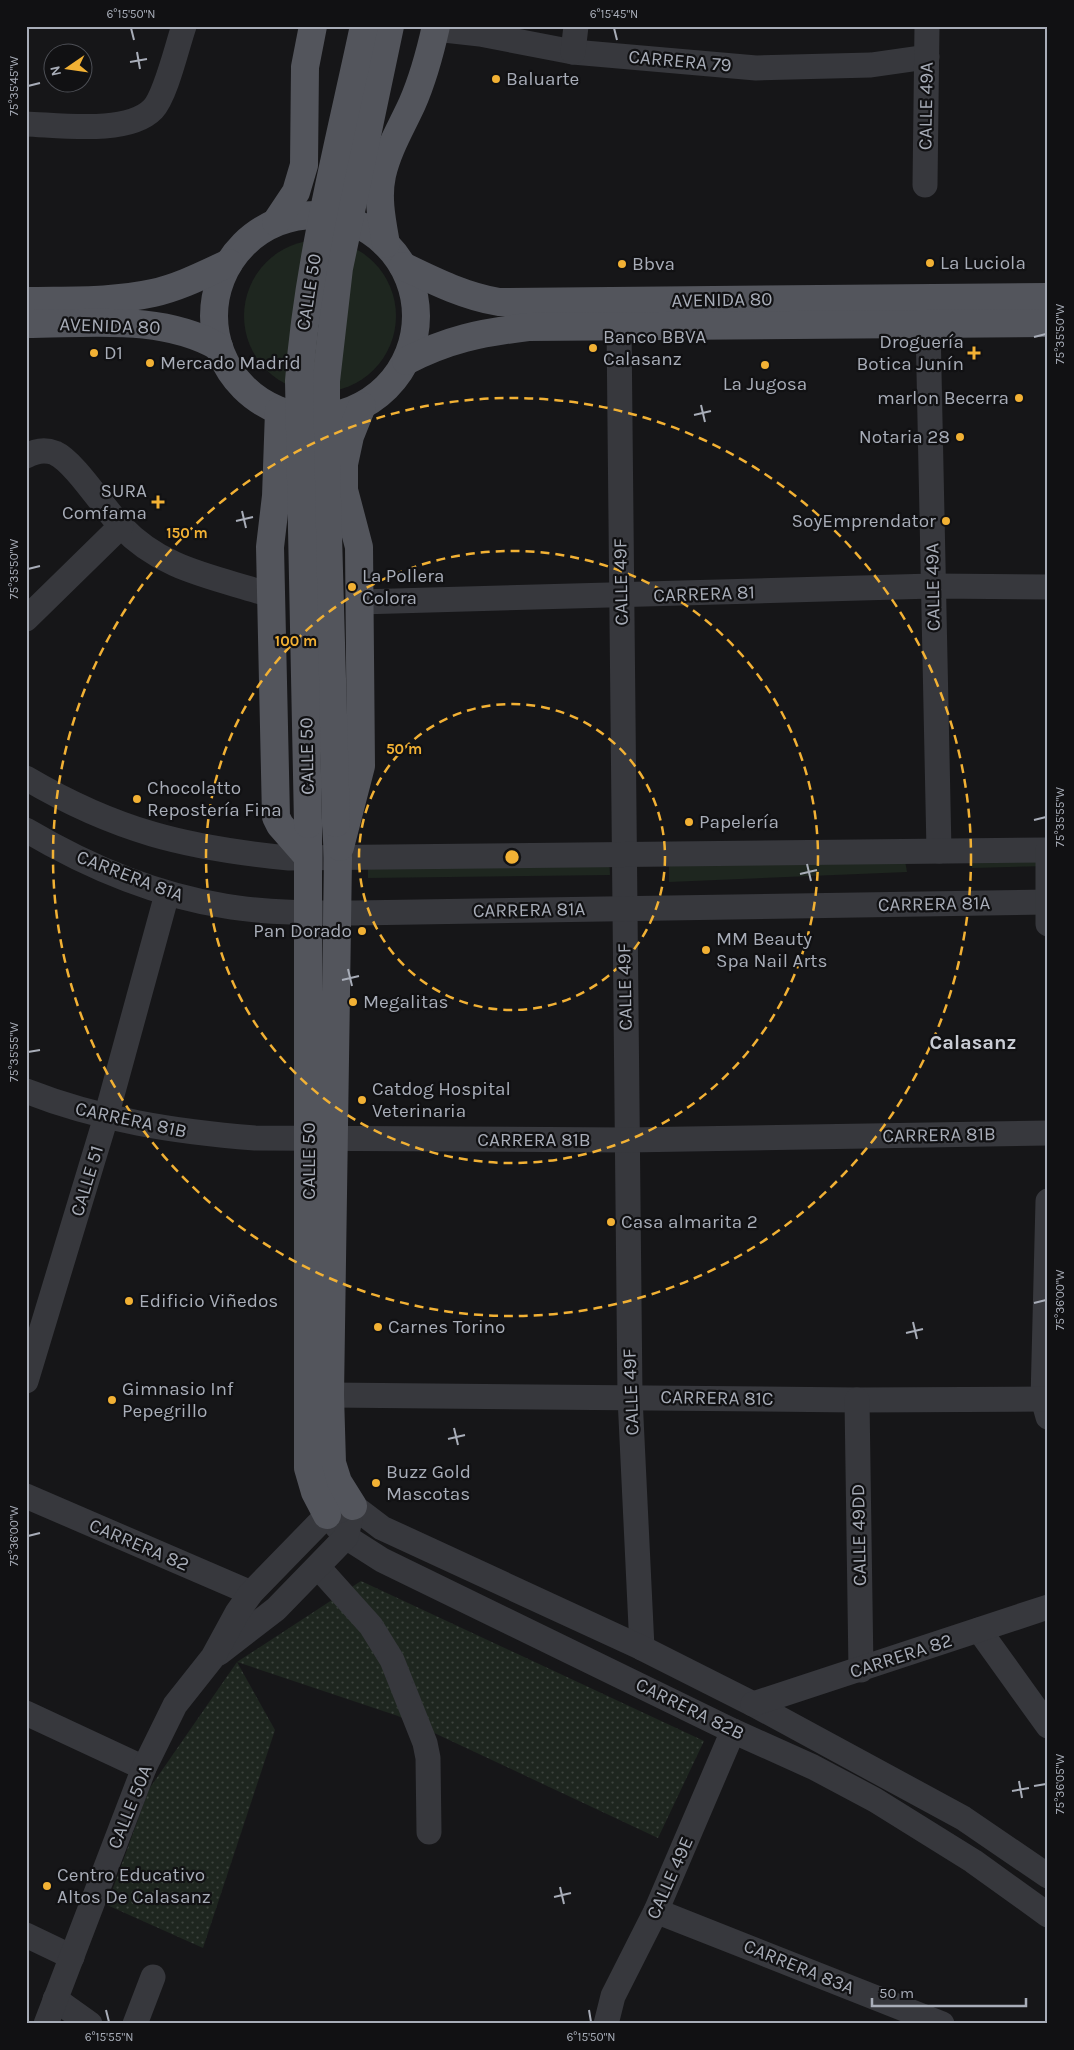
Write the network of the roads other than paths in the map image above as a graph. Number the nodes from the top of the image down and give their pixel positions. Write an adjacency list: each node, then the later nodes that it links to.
1 (184, 26): 10 (street)
2 (313, 26): 12 (main road)
3 (364, 26): 39 (main road, CALLE 50, bridge)
4 (390, 26): 40 (main road, CALLE 50, bridge)
5 (576, 26): 8 (street)
6 (927, 26): 9 (street, CALLE 49A)
7 (436, 28): 8 (street, CARRERA 79); 13 (main road)
8 (573, 52): 9 (street, CARRERA 79)
9 (927, 56): 11 (street, CALLE 49A)
10 (26, 124)
11 (925, 185)
12 (276, 222): 13 (main road); 14 (main road)
13 (386, 244): 15 (main road)
14 (229, 263): 17 (main road, AVENIDA 80); 22 (main road)
15 (403, 266): 16 (main road, AVENIDA 80); 23 (main road)
16 (1048, 297)
17 (26, 300)
18 (1048, 323): 20 (main road, AVENIDA 80)
19 (26, 324): 22 (main road, AVENIDA 80)
20 (928, 324): 21 (main road, AVENIDA 80); 28 (street, CALLE 49A)
21 (618, 326): 23 (main road, AVENIDA 80); 31 (street, CALLE 49F)
22 (219, 347): 25 (main road)
23 (406, 361): 24 (main road)
24 (362, 406): 25 (main road); 32 (main road)
25 (279, 411): 30 (main road)
26 (26, 456): 27 (street)
27 (121, 526): 30 (street); 33 (street)
28 (933, 586): 29 (street, CARRERA 81); 31 (street, CARRERA 81); 37 (street, CALLE 49A)
29 (1048, 587)
30 (270, 594): 39 (main road)
31 (622, 596): 32 (street, CARRERA 81); 38 (street, CALLE 49F)
32 (359, 602): 40 (main road)
33 (26, 619)
34 (26, 778): 39 (street)
35 (26, 830): 41 (street, CARRERA 81A)
36 (1048, 850): 37 (street); 42 (street)
37 (939, 851): 38 (street)
38 (624, 856): 40 (street); 43 (street, CALLE 49F)
39 (308, 858): 40 (street); 44 (main road, CALLE 50)
40 (338, 858): 45 (main road, CALLE 50)
41 (167, 894): 44 (street, CARRERA 81A); 48 (street, CALLE 51)
42 (1048, 902): 43 (street, CARRERA 81A); 46 (street)
43 (625, 909): 45 (street, CARRERA 81A); 51 (street, CALLE 49F)
44 (308, 911): 45 (street, CARRERA 81A); 50 (main road, CALLE 50)
45 (337, 913): 50 (main road, CALLE 50)
46 (1048, 924)
47 (26, 1091): 48 (street, CARRERA 81B)
48 (106, 1118): 50 (street, CARRERA 81B); 53 (street, CALLE 51)
49 (1048, 1133): 51 (street, CARRERA 81B)
50 (322, 1140): 51 (street, CARRERA 81B); 54 (main road, CALLE 50); 59 (main road, CALLE 50)
51 (627, 1140): 55 (street, CALLE 49F)
52 (1048, 1201): 57 (street)
53 (26, 1381)
54 (330, 1395): 55 (street, CARRERA 81C); 59 (main road, CALLE 50)
55 (630, 1397): 56 (street, CARRERA 81C); 66 (street, CALLE 49F)
56 (857, 1400): 57 (street, CARRERA 81C); 68 (street, CALLE 49DD)
57 (1045, 1408)
58 (26, 1496): 63 (street, CARRERA 82)
59 (326, 1496): 60 (main road, CARRERA 82B); 61 (street, CARRERA 82B); 63 (street, CALLE 50A)
60 (353, 1506): 61 (street); 66 (street, CARRERA 82B)
61 (346, 1537): 62 (street, CALLE 50A); 72 (street, CARRERA 82B)
62 (318, 1567): 67 (street, CALLE 50A); 74 (street)
63 (252, 1594): 67 (street, CALLE 50A)
64 (1048, 1607): 65 (street, CARRERA 82)
65 (979, 1630): 68 (street, CARRERA 82); 71 (street)
66 (642, 1648): 69 (street, CARRERA 82B)
67 (213, 1657): 73 (street, CALLE 50A)
68 (861, 1670): 69 (street, CARRERA 82)
69 (753, 1704): 75 (street, CARRERA 82B)
70 (26, 1713): 73 (street)
71 (1048, 1726)
72 (733, 1731): 76 (street, CALLE 49E); 77 (street, CARRERA 82B)
73 (144, 1768): 79 (street, CALLE 50A)
74 (428, 1832)
75 (1048, 1876)
76 (656, 1911): 85 (street, CALLE 49E); 86 (street, CARRERA 83A)
77 (1048, 1915)
78 (26, 1935): 79 (street)
79 (72, 1957): 81 (street, CALLE 50A)
80 (153, 1977): 84 (street)
81 (54, 1999): 82 (street, CALLE 50A); 83 (street)
82 (46, 2024)
83 (90, 2024)
84 (135, 2024)
85 (606, 2024)
86 (942, 2024)

